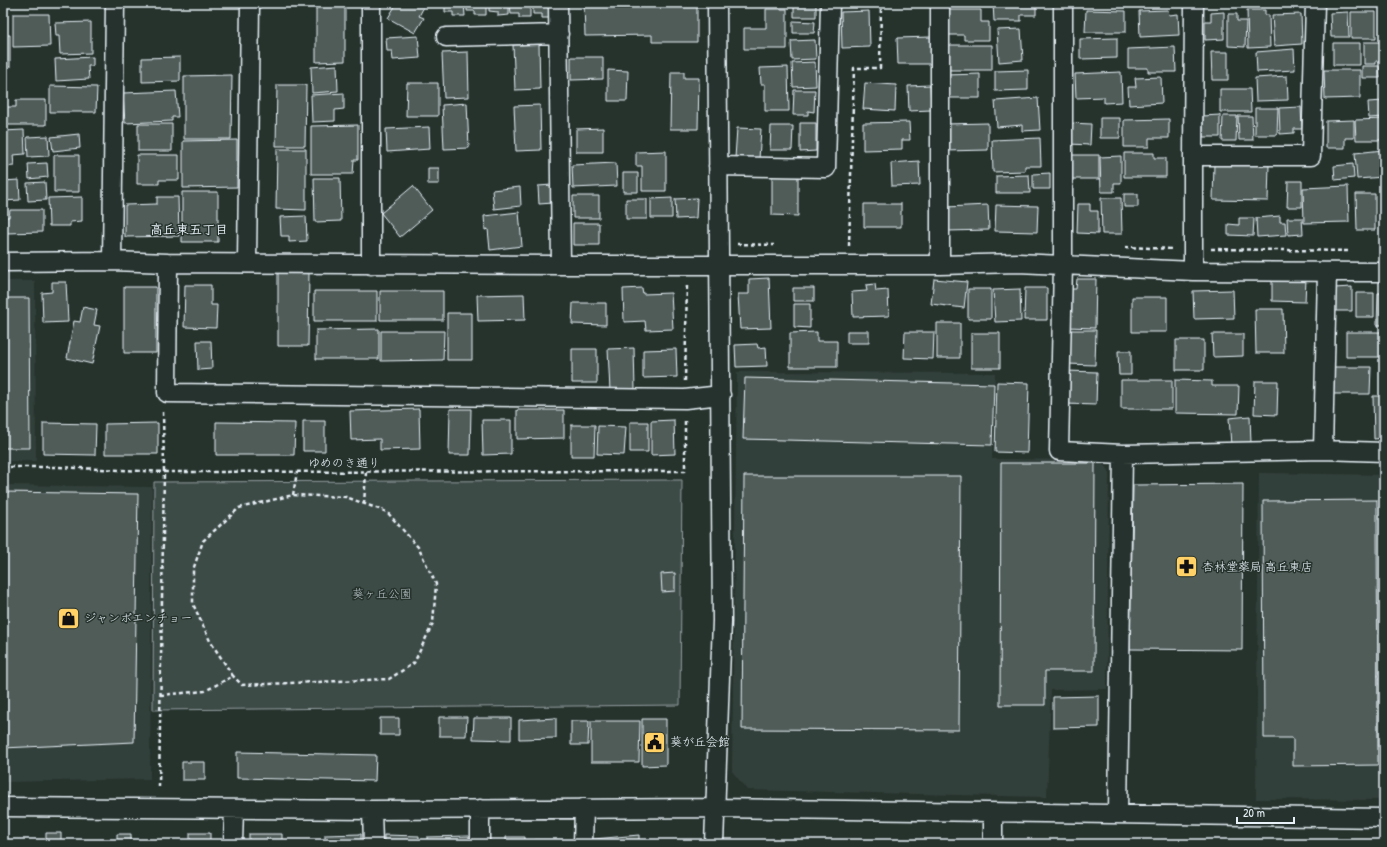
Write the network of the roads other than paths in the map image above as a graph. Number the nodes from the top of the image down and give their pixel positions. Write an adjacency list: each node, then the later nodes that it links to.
1 (114, 3): 15 (street)
2 (250, 3): 18 (street)
3 (371, 3): 21 (street)
4 (558, 3): 11 (street)
5 (717, 3): 14 (street)
6 (830, 3): 14 (street)
7 (940, 3): 23 (street)
8 (1063, 3): 20 (street)
9 (1194, 3): 13 (street)
10 (1315, 3): 13 (street)
11 (559, 34): 12 (street); 22 (street)
12 (446, 37)
13 (1193, 156): 24 (street)
14 (718, 166): 19 (street)
15 (112, 261): 16 (street); 17 (street)
16 (3, 262)
17 (168, 263): 18 (street); 27 (street)
18 (247, 263): 21 (street)
19 (720, 264): 22 (street); 23 (street); 27 (street)
20 (1063, 264): 23 (street); 24 (street); 30 (street)
21 (371, 265): 22 (street)
22 (561, 265)
23 (940, 265)
24 (1193, 270): 25 (street)
25 (1327, 272): 26 (street); 28 (street)
26 (1384, 272)
27 (721, 395): 33 (street)
28 (1323, 450): 29 (street); 30 (street)
29 (1384, 452)
30 (1122, 454): 38 (street)
31 (3, 807): 34 (street)
32 (584, 808): 33 (street); 35 (street); 43 (street)
33 (715, 808): 37 (street); 44 (street)
34 (234, 809): 36 (street); 40 (street)
35 (480, 809): 36 (street); 42 (street)
36 (372, 810): 41 (street)
37 (993, 813): 38 (street); 45 (street)
38 (1118, 813): 39 (street)
39 (1384, 818)
40 (233, 844)
41 (373, 844)
42 (480, 844)
43 (583, 844)
44 (714, 844)
45 (993, 844)

